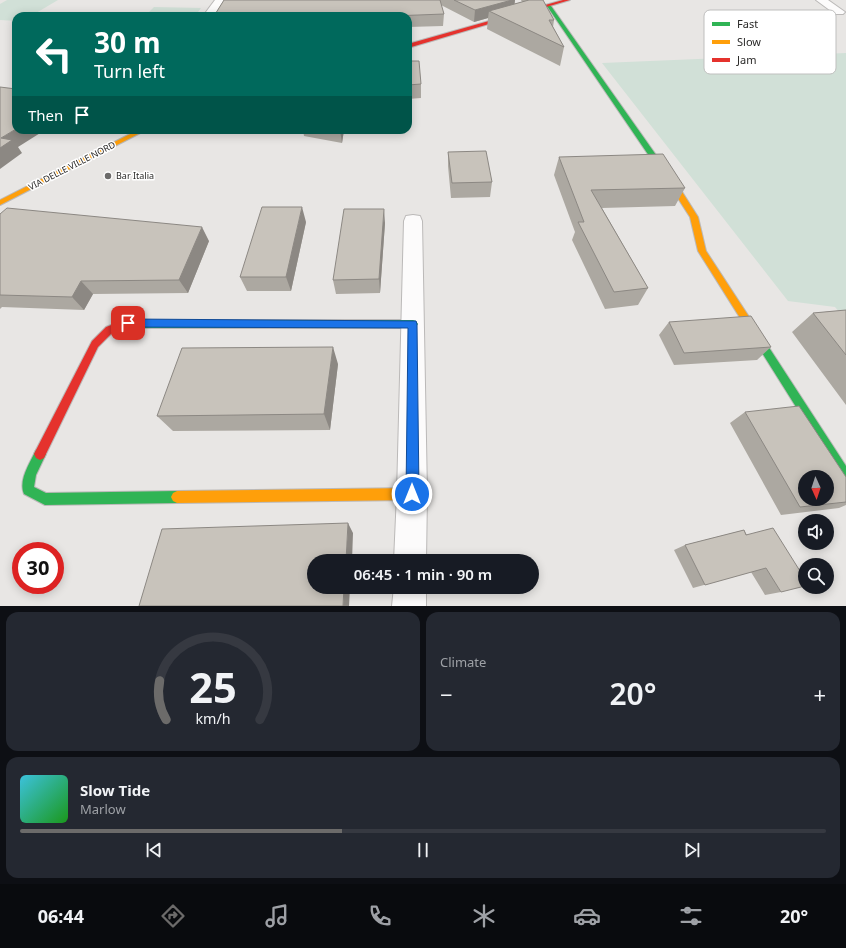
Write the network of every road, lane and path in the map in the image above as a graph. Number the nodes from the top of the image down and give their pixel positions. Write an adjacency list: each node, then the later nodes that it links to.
1 (221, 0): 6 (street)
2 (515, 0): 8 (street)
3 (568, 0): 5 (street)
4 (821, 0): 7 (street)
5 (549, 6): 8 (street); 14 (street)
6 (212, 12)
7 (839, 12)
8 (522, 14): 9 (street)
9 (412, 45)
10 (135, 134): 11 (street, VIA DELLE VILLE NORD)
11 (0, 203)
12 (413, 221): 13 (street)
13 (413, 324): 15 (street); 15 (street)
14 (846, 476)
15 (412, 494): 16 (street)
16 (410, 554)
17 (410, 594): 18 (street)
18 (409, 606)

